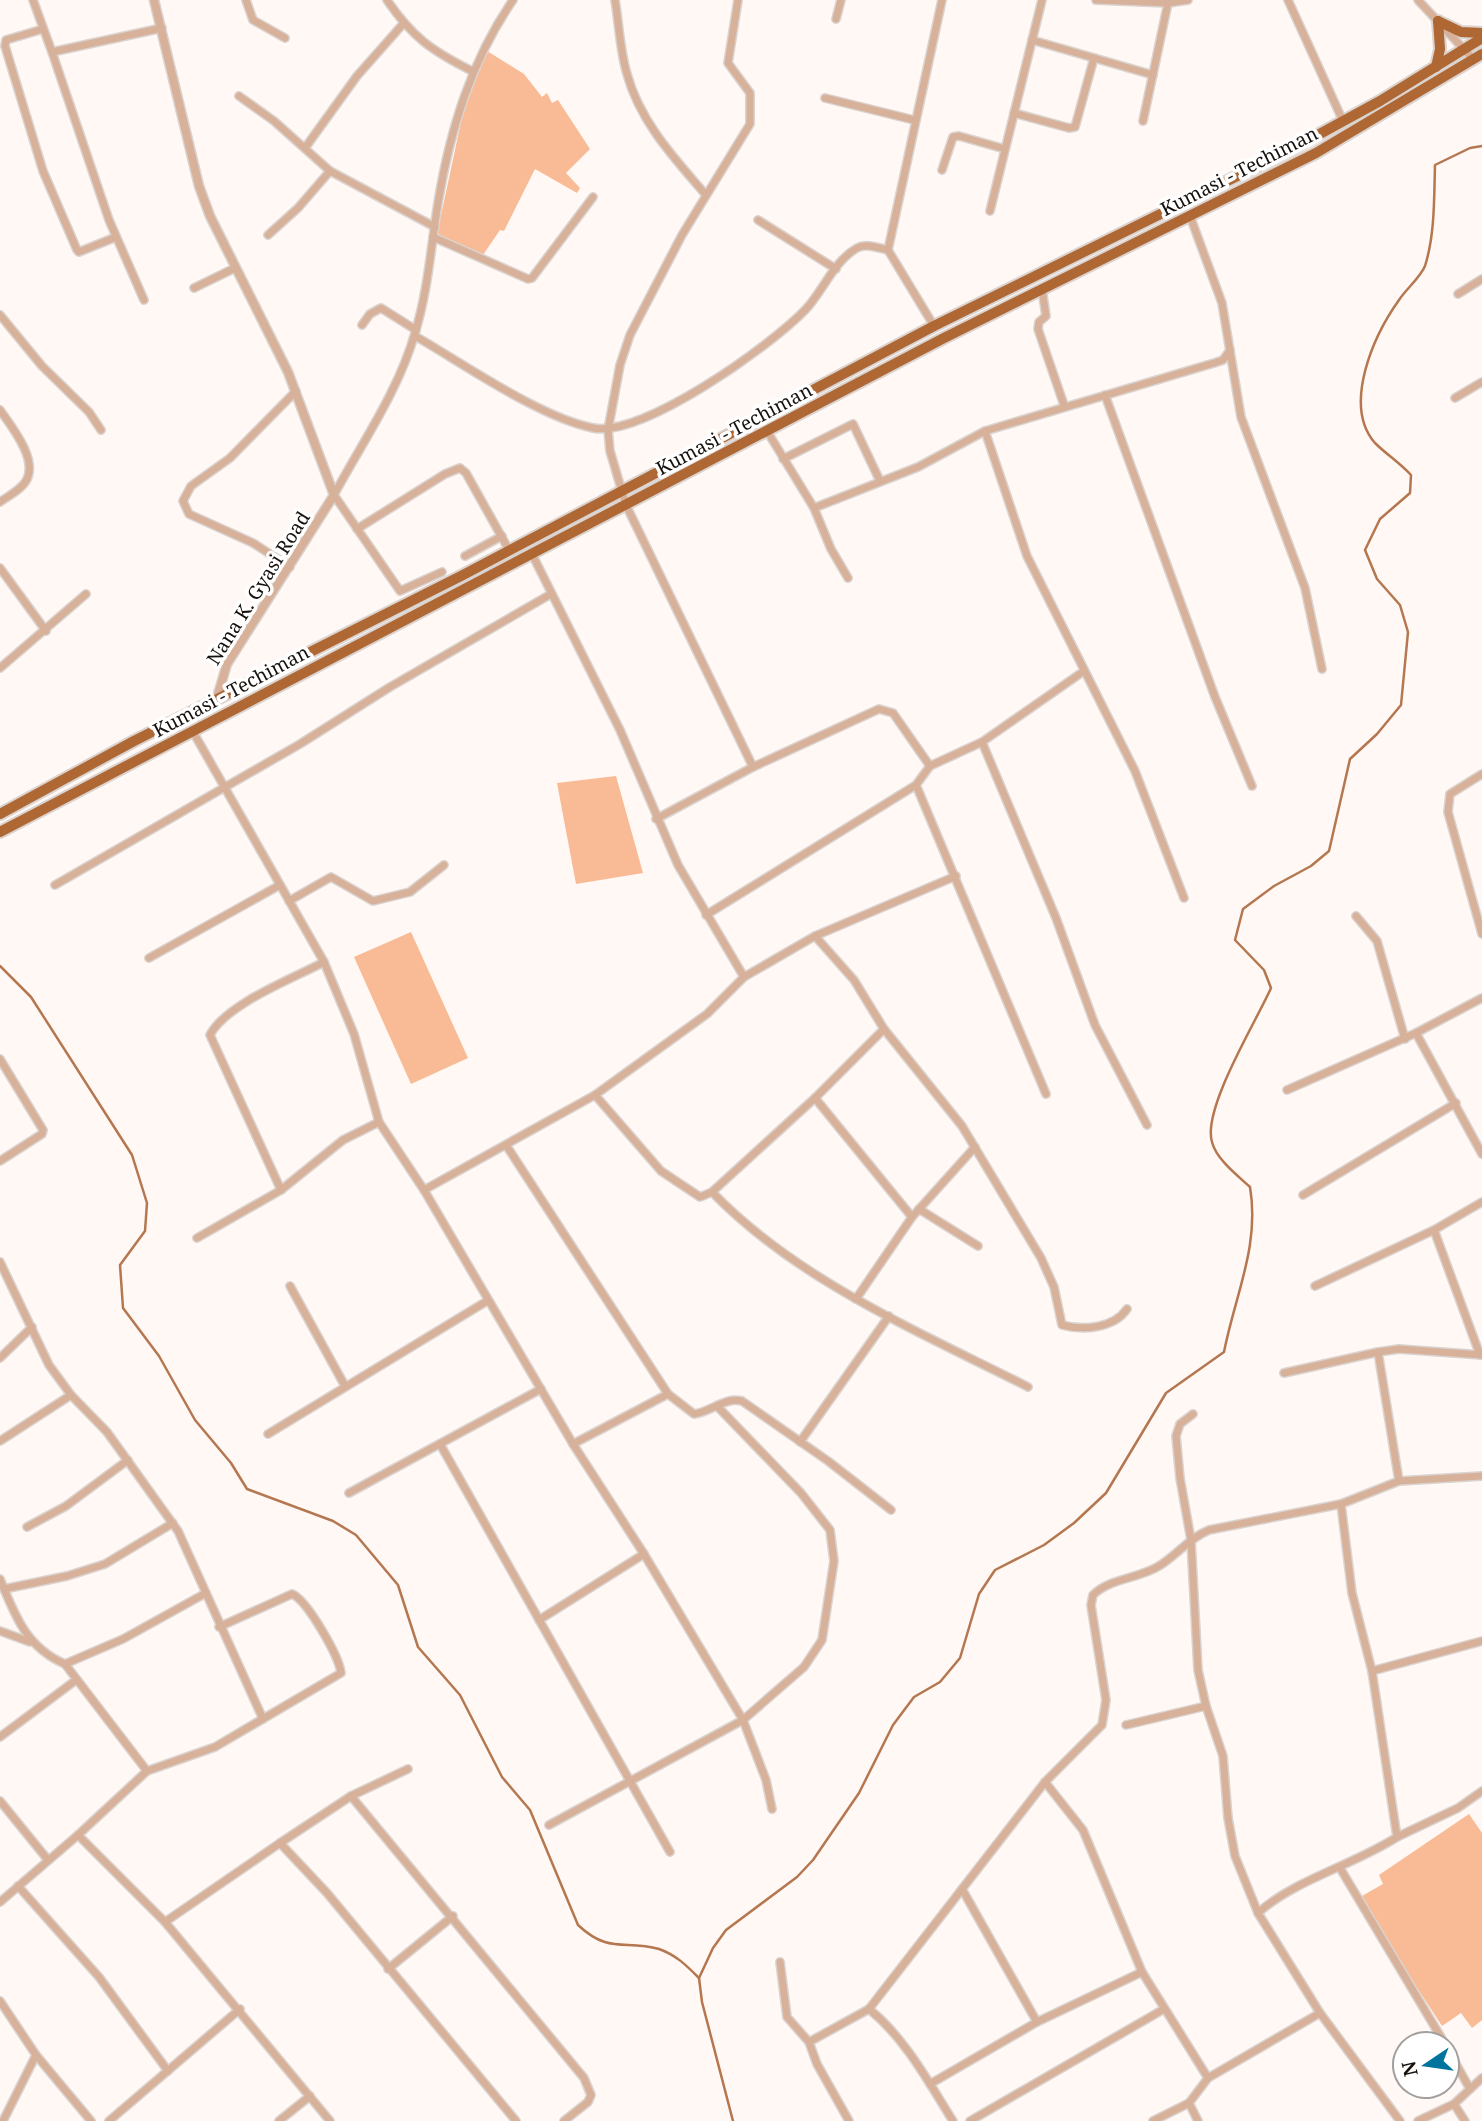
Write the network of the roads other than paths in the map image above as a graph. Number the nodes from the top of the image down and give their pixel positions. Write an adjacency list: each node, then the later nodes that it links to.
1 (33, 0): 21 (street)
2 (154, 0): 20 (street)
3 (246, 0): 23 (street)
4 (387, 0): 19 (street)
5 (513, 0): 30 (street)
6 (615, 0): 42 (street)
7 (738, 0): 42 (street)
8 (841, 0): 17 (street)
9 (942, 0): 35 (street)
10 (1042, 0): 24 (street)
11 (1096, 0): 15 (street)
12 (1188, 0): 16 (street)
13 (1288, 0): 37 (street)
14 (1418, 0): 18 (street)
15 (1138, 1): 16 (street)
16 (1168, 3): 31 (street)
17 (836, 19)
18 (1438, 21): 22 (highway); 25 (street); 29 (highway)
19 (403, 24): 30 (street); 38 (street)
20 (162, 28): 26 (street); 52 (street)
21 (43, 29): 26 (street); 49 (street)
22 (1482, 36): 25 (highway)
23 (285, 38)
24 (1032, 40): 28 (street); 34 (street)
25 (1464, 49): 27 (street); 29 (highway)
26 (52, 52): 49 (street)
27 (1478, 57): 45 (highway, Kumasi - Techiman)
28 (1094, 58): 31 (street); 34 (street)
29 (1436, 67): 37 (highway)
30 (472, 71): 47 (street)
31 (1153, 75): 36 (street)
32 (239, 96): 38 (street)
33 (825, 98): 35 (street)
34 (1014, 113): 39 (street)
35 (914, 120): 51 (street)
36 (1143, 121)
37 (1343, 121): 61 (highway)
38 (305, 148): 41 (street)
39 (1005, 149): 40 (street); 44 (street)
40 (942, 170)
41 (330, 171): 47 (street); 48 (street)
42 (706, 195): 71 (street)
43 (593, 197): 50 (street)
44 (990, 211)
45 (1190, 216): 56 (highway, Kumasi - Techiman); 63 (street)
46 (758, 220): 53 (street)
47 (435, 227): 50 (street)
48 (268, 235)
49 (116, 237): 58 (street)
50 (433, 237): 62 (street)
51 (888, 250): 53 (street); 61 (street)
52 (235, 268): 55 (street); 65 (street)
53 (836, 269): 71 (street)
54 (1482, 279): 57 (street)
55 (194, 288)
56 (1042, 289): 68 (street); 72 (highway, Kumasi - Techiman)
57 (1458, 294)
58 (144, 300)
59 (0, 315): 70 (street)
60 (362, 325): 62 (street)
61 (934, 326): 76 (highway)
62 (416, 333): 71 (street); 77 (street)
63 (1230, 350): 66 (street); 94 (street)
64 (1482, 382): 67 (street)
65 (296, 391): 77 (street); 86 (street)
66 (1105, 395): 68 (street); 104 (street)
67 (1455, 398)
68 (1064, 405): 73 (street)
69 (0, 410): 78 (street)
70 (101, 430)
71 (608, 430): 76 (street)
72 (766, 431): 74 (street); 79 (highway, Kumasi - Techiman)
73 (985, 431): 75 (street); 95 (street)
74 (783, 459): 75 (street); 80 (street)
75 (880, 481): 80 (street)
76 (621, 492): 79 (street); 83 (highway)
77 (334, 495): 81 (street); 86 (street, Nana K. Gyasi Road)
78 (0, 502)
79 (626, 505): 84 (highway, Kumasi - Techiman); 100 (street)
80 (814, 508): 89 (street)
81 (357, 529): 82 (street); 88 (street)
82 (502, 536): 83 (street); 85 (street)
83 (509, 550): 96 (highway)
84 (531, 554): 91 (street); 97 (highway, Kumasi - Techiman)
85 (465, 556)
86 (290, 567): 96 (street, Nana K. Gyasi Road)
87 (0, 568): 92 (street)
88 (442, 572)
89 (848, 578)
90 (86, 594): 92 (street)
91 (551, 594): 103 (street); 106 (street)
92 (46, 631): 93 (street)
93 (0, 668)
94 (1322, 669)
95 (1084, 671): 98 (street); 112 (street)
96 (216, 701): 105 (highway)
97 (192, 730): 103 (street); 107 (highway, Kumasi - Techiman)
98 (982, 742): 99 (street); 132 (street)
99 (930, 766): 100 (street); 102 (street)
100 (753, 767): 106 (street)
101 (1482, 774): 116 (street)
102 (916, 785): 109 (street); 114 (street)
103 (225, 786): 110 (street); 111 (street)
104 (1252, 786)
105 (0, 814)
106 (656, 819): 114 (street)
107 (0, 832)
108 (444, 865): 113 (street)
109 (956, 876): 117 (street); 128 (street)
110 (55, 885)
111 (280, 885): 113 (street); 118 (street)
112 (1184, 898)
113 (289, 901): 119 (street)
114 (706, 915): 120 (street)
115 (1356, 916): 124 (street)
116 (1482, 934)
117 (815, 936): 120 (street); 122 (street)
118 (149, 958)
119 (324, 962): 131 (street); 137 (street)
120 (744, 976): 127 (street)
121 (1482, 998): 123 (street)
122 (884, 1029): 129 (street); 134 (street)
123 (1416, 1033): 124 (street); 130 (street)
124 (1405, 1039): 126 (street)
125 (0, 1059): 136 (street)
126 (1287, 1090)
127 (595, 1094): 133 (street); 139 (street)
128 (1046, 1094)
129 (815, 1098): 139 (street); 143 (street)
130 (1455, 1103): 135 (street); 140 (street)
131 (379, 1122): 137 (street); 138 (street)
132 (1147, 1125)
133 (506, 1145): 138 (street); 162 (street)
134 (975, 1147): 142 (street); 152 (street)
135 (1482, 1154)
136 (0, 1161)
137 (281, 1190): 145 (street)
138 (424, 1190): 151 (street)
139 (712, 1192): 150 (street)
140 (1303, 1195)
141 (1482, 1202): 144 (street)
142 (919, 1209): 143 (street); 146 (street)
143 (912, 1217): 150 (street)
144 (1433, 1230): 149 (street); 156 (street)
145 (197, 1238)
146 (978, 1246)
147 (0, 1262): 154 (street)
148 (290, 1286): 159 (street)
149 (1315, 1286)
150 (856, 1299): 153 (street)
151 (487, 1301): 159 (street); 161 (street)
152 (1127, 1309)
153 (889, 1316): 160 (street); 168 (street)
154 (32, 1327): 157 (street); 163 (street)
155 (1378, 1352): 156 (street); 158 (street); 173 (street)
156 (1481, 1355)
157 (0, 1359)
158 (1284, 1373)
159 (345, 1386): 166 (street)
160 (1028, 1387)
161 (541, 1389): 169 (street); 170 (street)
162 (668, 1394): 164 (street); 170 (street)
163 (71, 1395): 167 (street); 171 (street)
164 (717, 1406): 168 (street); 195 (street)
165 (1192, 1414): 179 (street)
166 (268, 1434)
167 (0, 1441)
168 (800, 1442): 176 (street)
169 (440, 1444): 174 (street); 185 (street)
170 (573, 1444): 180 (street)
171 (128, 1460): 177 (street); 178 (street)
172 (1482, 1476): 173 (street)
173 (1399, 1481): 175 (street)
174 (349, 1493)
175 (1340, 1504): 179 (street); 191 (street)
176 (891, 1510)
177 (173, 1523): 182 (street); 183 (street)
178 (27, 1527)
179 (1191, 1540): 193 (street); 200 (street)
180 (643, 1554): 185 (street); 195 (street)
181 (0, 1579): 182 (street)
182 (4, 1589): 184 (street)
183 (206, 1593): 186 (street); 190 (street)
184 (18, 1619): 187 (street); 189 (street)
185 (539, 1620): 201 (street)
186 (219, 1627): 194 (street); 194 (street)
187 (3, 1631): 189 (street)
188 (1482, 1641): 191 (street)
189 (30, 1642): 190 (street)
190 (65, 1664): 192 (street)
191 (1373, 1671): 208 (street)
192 (76, 1680): 197 (street); 199 (street)
193 (1206, 1706): 196 (street); 216 (street)
194 (263, 1719): 199 (street)
195 (743, 1720): 201 (street); 205 (street)
196 (1126, 1725)
197 (0, 1737)
198 (408, 1769): 203 (street)
199 (147, 1771): 207 (street)
200 (1045, 1782): 214 (street); 221 (street)
201 (632, 1783): 206 (street); 210 (street)
202 (1482, 1791): 208 (street)
203 (351, 1796): 209 (street); 217 (street)
204 (0, 1801): 211 (street)
205 (772, 1809)
206 (549, 1825)
207 (78, 1835): 211 (street); 218 (street)
208 (1397, 1837): 212 (street)
209 (280, 1843): 218 (street); 220 (street)
210 (670, 1852)
211 (48, 1860): 213 (street)
212 (1340, 1868): 216 (street); 228 (street)
213 (18, 1886): 215 (street); 231 (street)
214 (962, 1889): 225 (street); 227 (street)
215 (0, 1902)
216 (1258, 1913): 226 (street)
217 (453, 1916): 220 (street); 246 (street)
218 (165, 1922): 223 (street)
219 (780, 1962): 229 (street)
220 (388, 1969): 245 (street)
221 (1142, 1972): 224 (street); 227 (street)
222 (0, 2001): 230 (street)
223 (240, 2009): 231 (street); 237 (street)
224 (1164, 2009): 233 (street); 249 (street)
225 (869, 2010): 229 (street); 235 (street)
226 (1320, 2013): 233 (street); 252 (street)
227 (1037, 2022): 235 (street)
228 (1436, 2030)
229 (809, 2042): 247 (street)
230 (36, 2055): 240 (street); 241 (street)
231 (168, 2071): 242 (street)
232 (1461, 2073): 236 (street)
233 (1208, 2078): 238 (street)
234 (1482, 2078): 236 (street)
235 (930, 2084): 248 (street)
236 (1470, 2089): 239 (street)
237 (310, 2096): 243 (street); 244 (street)
238 (1189, 2103): 250 (street); 251 (street)
239 (1454, 2104): 253 (street); 254 (street)
240 (3, 2121)
241 (91, 2121)
242 (109, 2121)
243 (279, 2121)
244 (330, 2121)
245 (516, 2121)
246 (564, 2121)
247 (849, 2121)
248 (953, 2121)
249 (970, 2121)
250 (1153, 2121)
251 (1198, 2121)
252 (1400, 2121)
253 (1418, 2121)
254 (1465, 2121)

